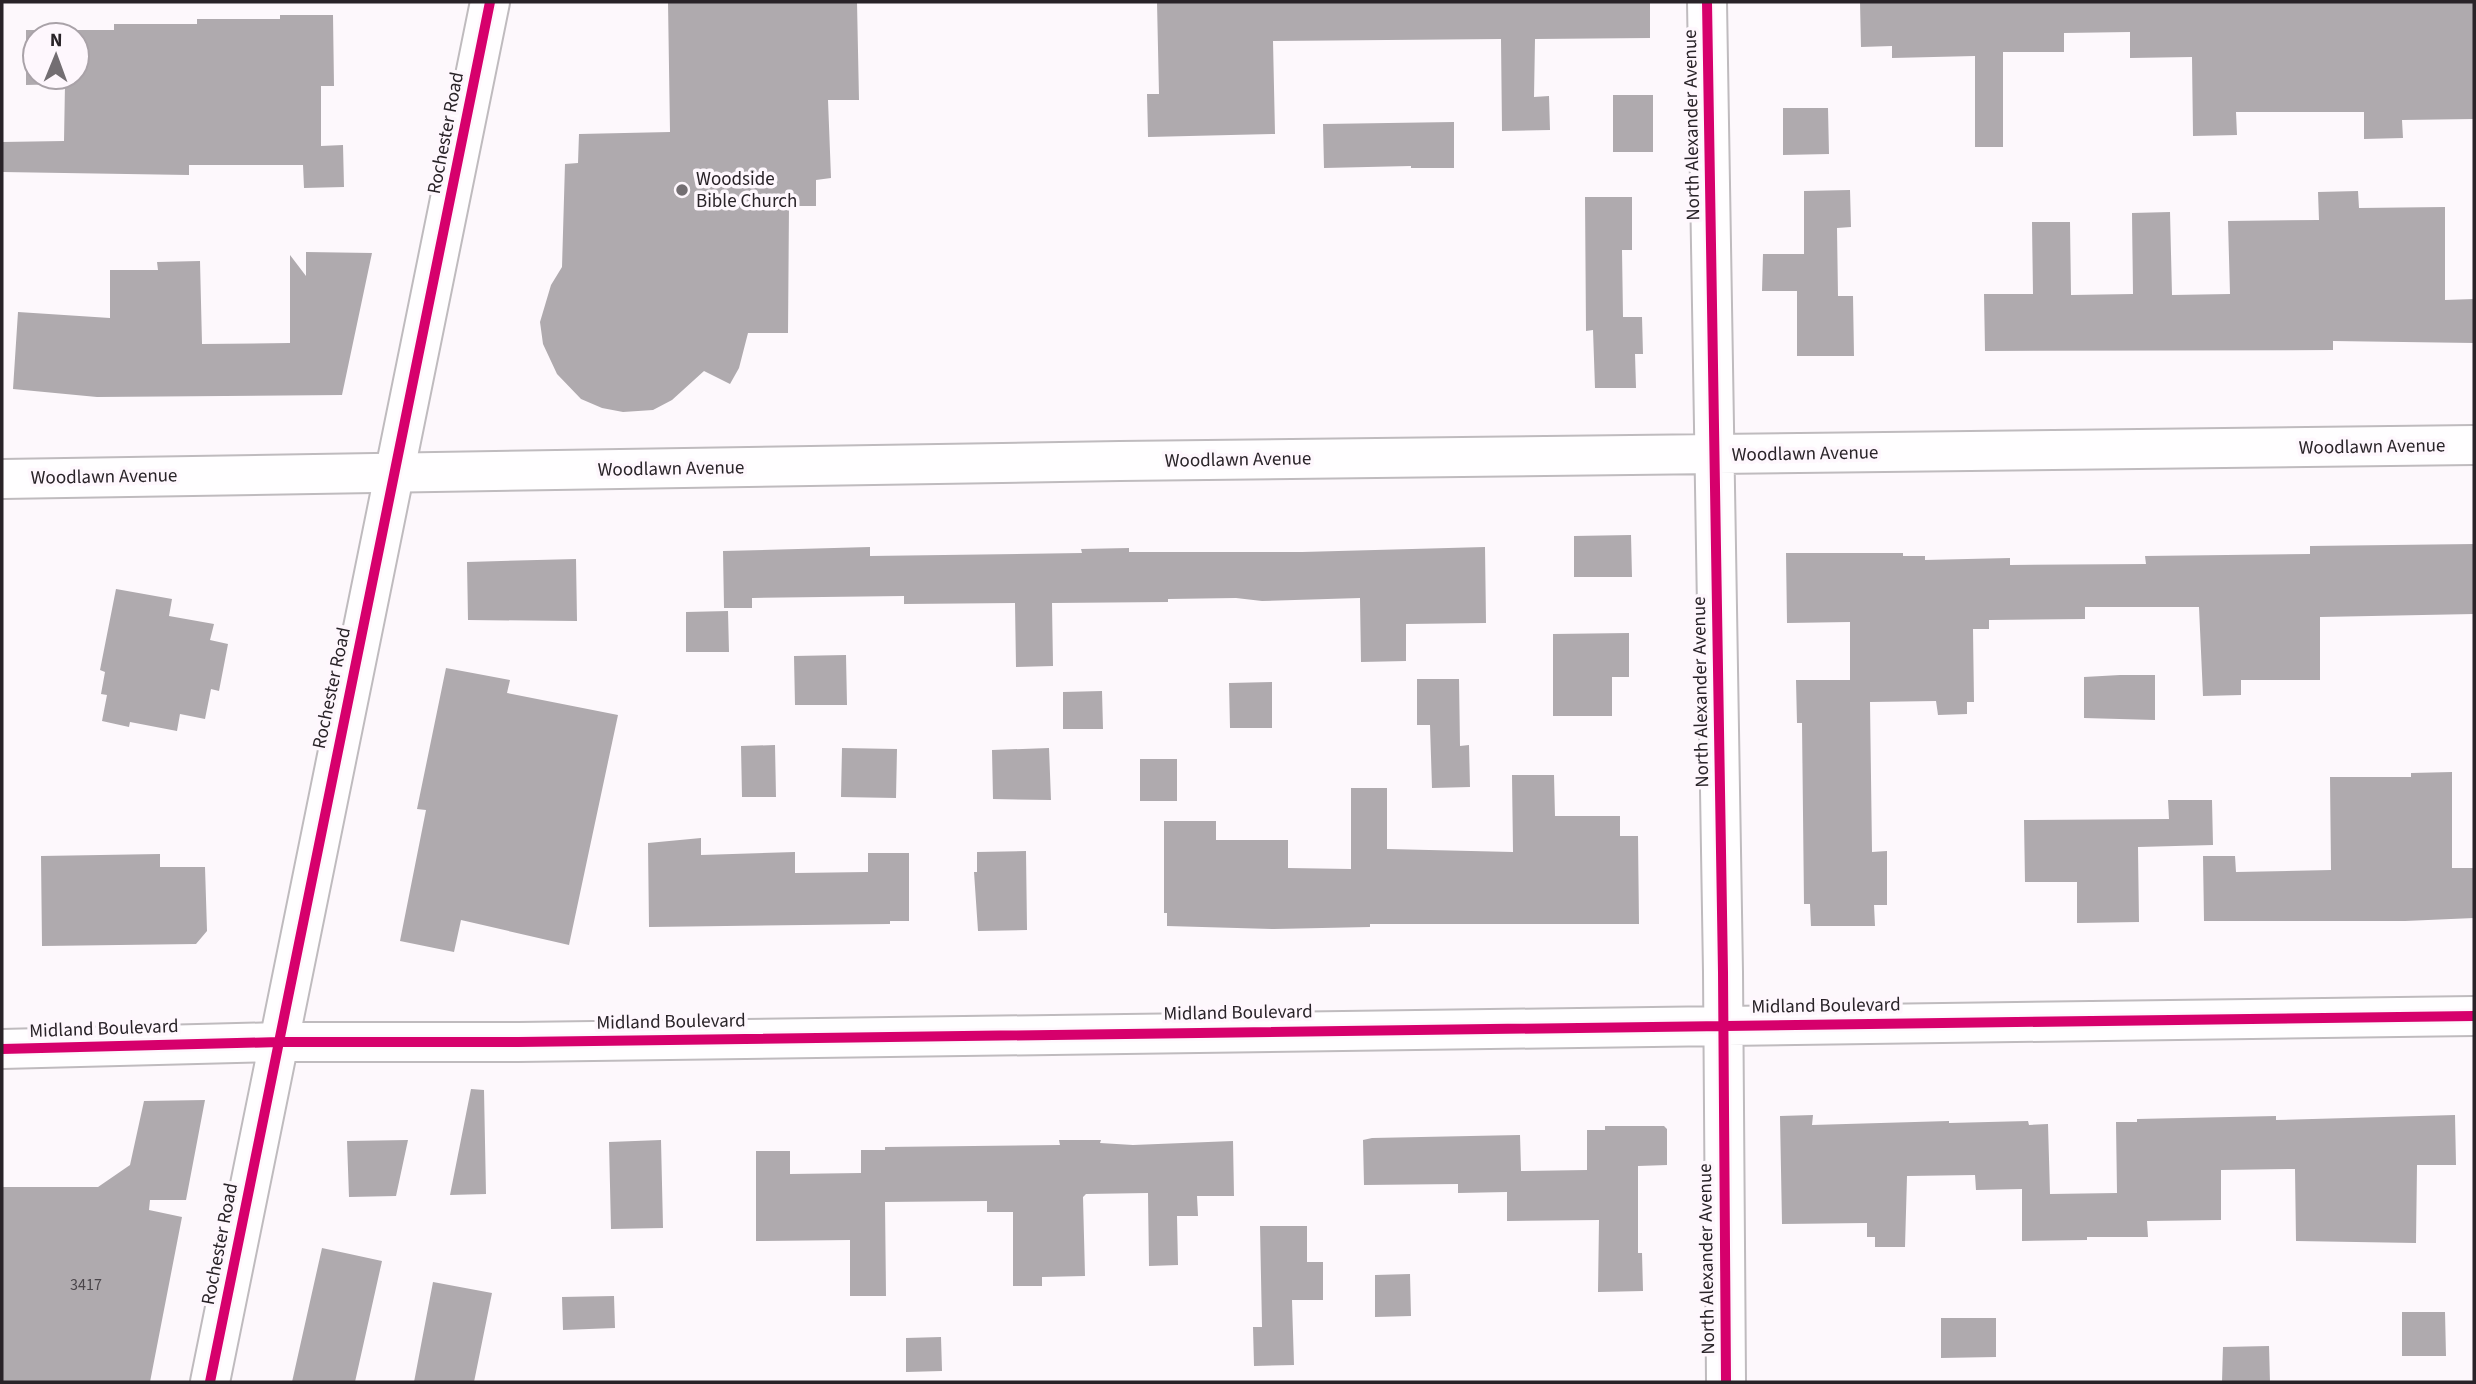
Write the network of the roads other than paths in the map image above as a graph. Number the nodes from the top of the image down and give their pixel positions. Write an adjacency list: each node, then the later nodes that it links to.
1 (490, 2): 5 (street, Rochester Road)
2 (1707, 2): 4 (street, North Alexander Avenue)
3 (2474, 445): 4 (street, Woodlawn Avenue)
4 (1714, 455): 5 (street, Woodlawn Avenue); 8 (street, North Alexander Avenue)
5 (393, 472): 6 (street, Woodlawn Avenue); 9 (street, Rochester Road)
6 (2, 479)
7 (2474, 1016): 8 (street, Midland Boulevard)
8 (1723, 1024): 9 (street, Midland Boulevard); 12 (street, North Alexander Avenue)
9 (279, 1042): 10 (street, Midland Boulevard); 11 (street, Rochester Road)
10 (2, 1049)
11 (210, 1382)
12 (1726, 1382)

